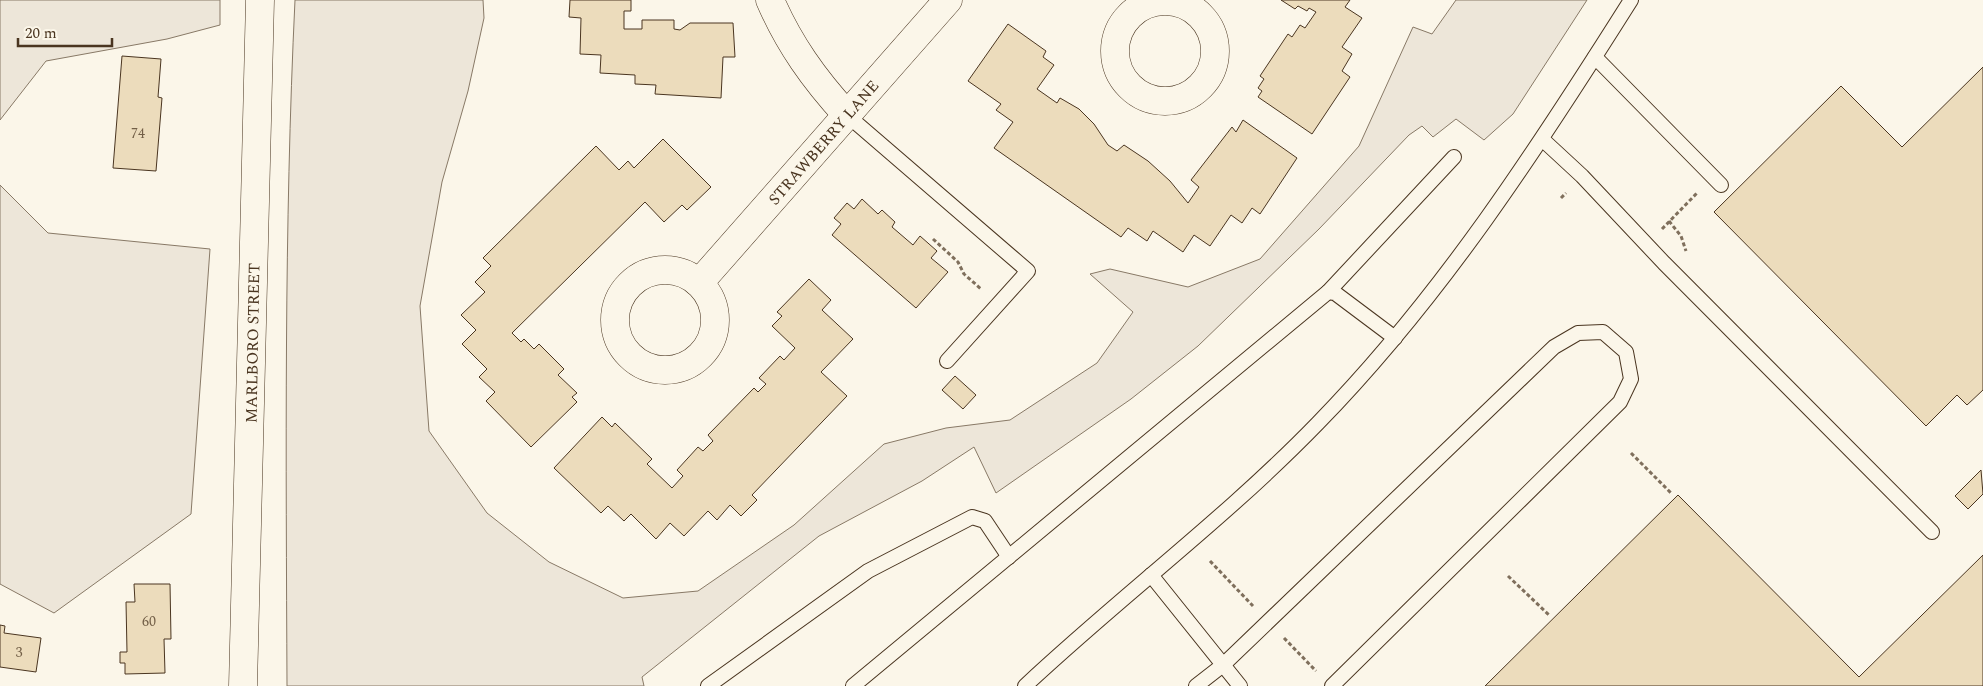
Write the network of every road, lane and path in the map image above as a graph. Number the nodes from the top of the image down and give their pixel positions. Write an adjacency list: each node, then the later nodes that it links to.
1 (260, 0): 29 (street, MARLBORO STREET)
2 (770, 0): 6 (street)
3 (948, 0): 6 (street, STRAWBERRY LANE)
4 (1631, 0): 5 (lane)
5 (1595, 57): 7 (lane); 9 (lane)
6 (847, 115): 13 (street, STRAWBERRY LANE); 16 (lane)
7 (1542, 139): 11 (lane); 15 (lane)
8 (1454, 157): 14 (lane)
9 (1716, 181): 11 (path)
10 (933, 239): 12 (path)
11 (1647, 245): 19 (lane)
12 (964, 274)
13 (699, 283)
14 (1328, 292): 15 (lane); 20 (lane)
15 (1395, 338): 22 (lane)
16 (947, 361)
17 (1631, 453): 18 (path)
18 (1671, 493)
19 (1932, 532)
20 (1009, 557): 30 (lane); 31 (lane)
21 (1210, 561): 24 (path)
22 (1151, 575): 27 (lane); 32 (lane)
23 (1508, 576): 25 (path)
24 (1257, 610)
25 (1549, 615)
26 (1284, 637): 28 (path)
27 (1223, 665): 33 (lane); 34 (lane); 35 (lane)
28 (1319, 674)
29 (243, 686)
30 (708, 686)
31 (854, 686)
32 (1025, 686)
33 (1196, 686)
34 (1240, 686)
35 (1332, 686)

